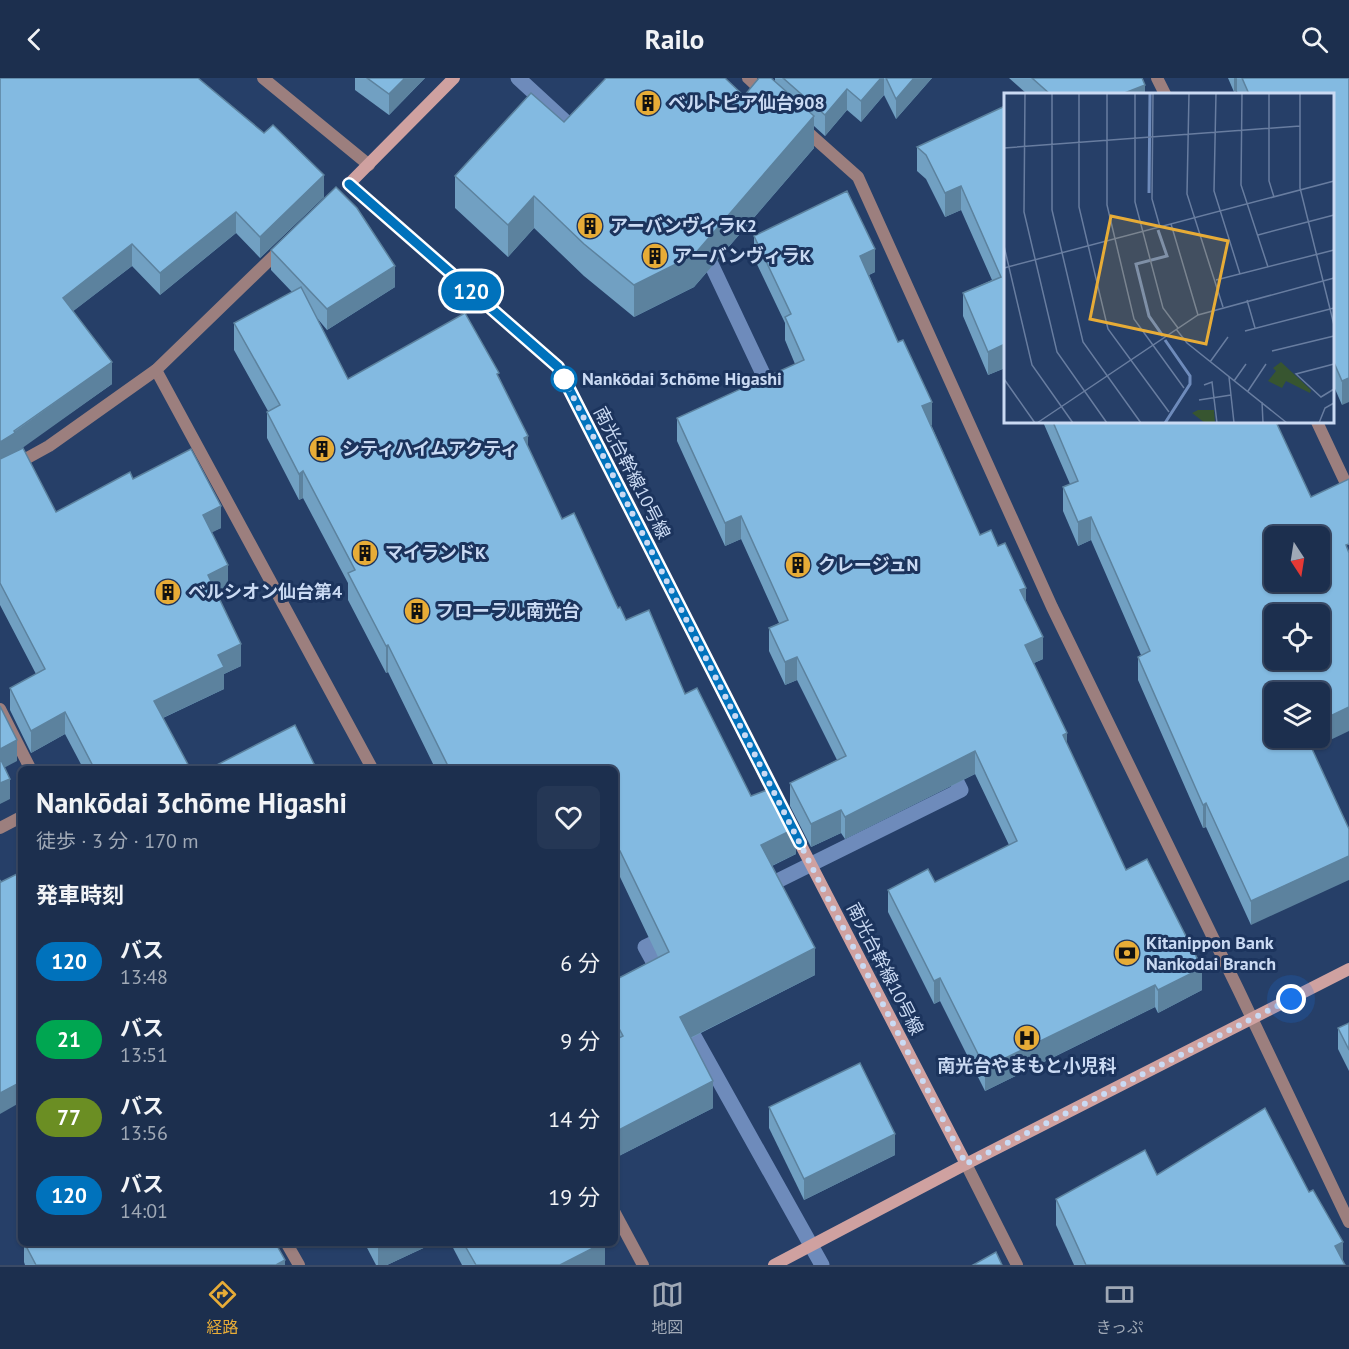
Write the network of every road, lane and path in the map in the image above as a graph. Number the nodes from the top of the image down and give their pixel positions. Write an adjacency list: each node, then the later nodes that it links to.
1 (263, 78): 8 (street)
2 (454, 78): 8 (street)
3 (747, 78): 6 (street)
4 (1157, 78): 5 (street)
5 (1164, 93)
6 (773, 101)
7 (790, 116): 22 (street)
8 (369, 165): 9 (street)
9 (349, 184): 10 (street); 23 (street, 南光台幹線10号線)
10 (338, 194)
11 (288, 242): 12 (street)
12 (156, 370): 14 (street); 18 (street)
13 (1317, 423): 15 (street)
14 (0, 473)
15 (1349, 490)
16 (0, 709): 17 (street)
17 (29, 766)
18 (372, 766)
19 (18, 819): 20 (street)
20 (0, 828)
21 (1349, 969): 22 (street)
22 (1252, 1018): 23 (street); 25 (street)
23 (966, 1164): 27 (street); 30 (street)
24 (618, 1219): 29 (street)
25 (1349, 1222)
26 (288, 1246): 28 (street)
27 (785, 1261)
28 (299, 1265)
29 (643, 1265)
30 (1017, 1265)

